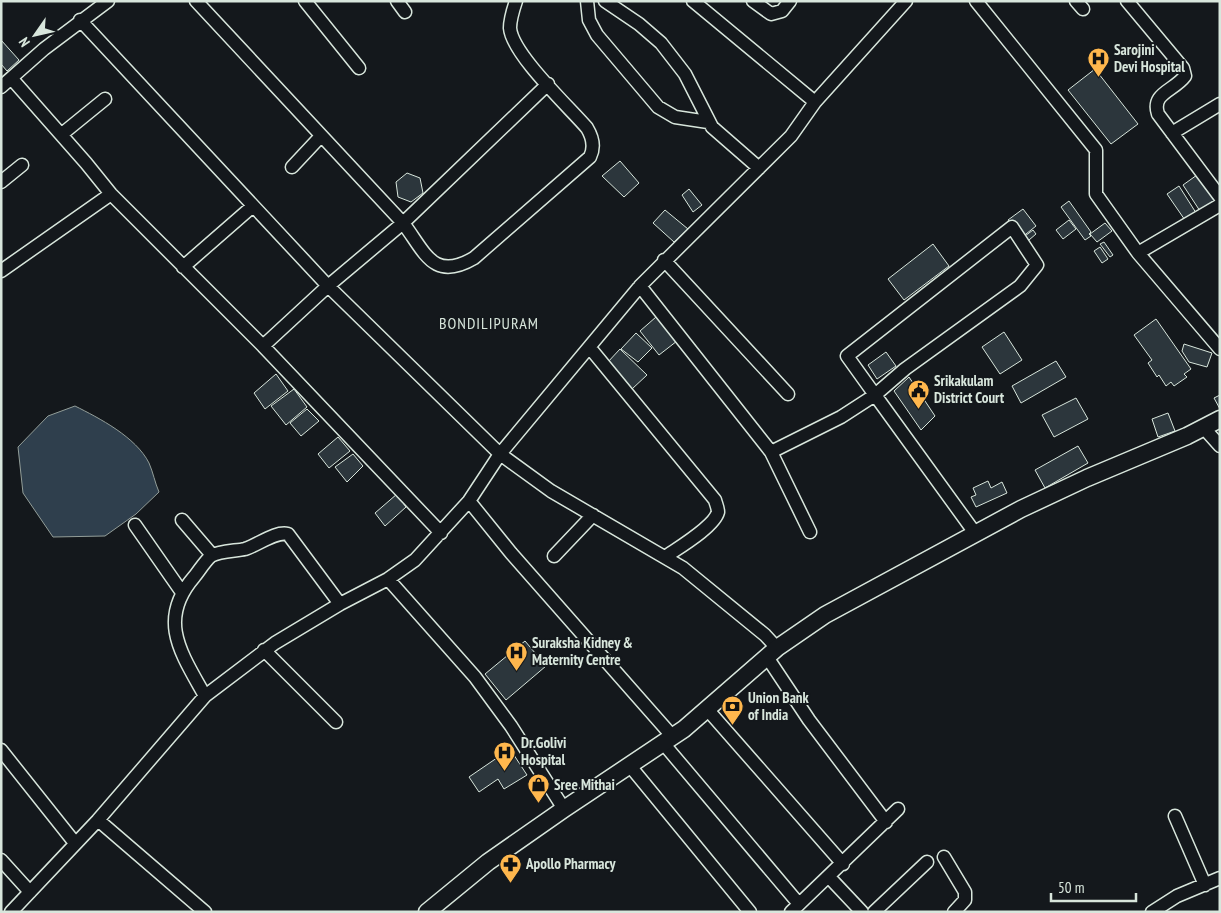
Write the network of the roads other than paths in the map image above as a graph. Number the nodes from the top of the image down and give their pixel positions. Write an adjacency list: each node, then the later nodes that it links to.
1 (108, 1): 15 (street)
2 (196, 1): 26 (street)
3 (305, 1): 16 (street)
4 (397, 1): 14 (street)
5 (516, 1): 18 (street)
6 (587, 1): 23 (street)
7 (605, 1): 23 (street)
8 (693, 1): 21 (street)
9 (753, 1): 10 (street)
10 (790, 1)
11 (906, 1): 21 (street)
12 (976, 1): 36 (street)
13 (1127, 1): 24 (street)
14 (405, 12)
15 (80, 20): 17 (street); 34 (street)
16 (360, 68)
17 (12, 78): 19 (street); 25 (street)
18 (548, 84): 35 (street); 35 (street)
19 (1, 87)
20 (105, 99): 25 (street)
21 (815, 102): 29 (street)
22 (1220, 104): 24 (street)
23 (708, 122): 29 (street)
24 (1172, 133): 32 (street)
25 (62, 134): 31 (street)
26 (321, 136): 28 (street); 35 (street)
27 (22, 165): 30 (street)
28 (292, 167)
29 (758, 168): 37 (street)
30 (1, 182)
31 (111, 194): 38 (street); 39 (street)
32 (1220, 197)
33 (1220, 205): 36 (street)
34 (253, 206): 39 (street); 40 (street)
35 (403, 222): 40 (street)
36 (1138, 253): 44 (street)
37 (664, 260): 41 (street); 45 (street)
38 (2, 267)
39 (184, 267): 42 (street)
40 (328, 286): 42 (street); 51 (street)
41 (640, 286): 43 (street); 50 (street)
42 (262, 346): 57 (street)
43 (590, 348): 51 (street); 61 (street)
44 (1220, 349)
45 (788, 394)
46 (875, 395): 46 (street); 50 (street); 58 (street)
47 (1220, 418): 48 (main road)
48 (1203, 427): 49 (street); 58 (main road)
49 (1220, 446)
50 (771, 452): 56 (street)
51 (500, 454): 52 (street); 53 (street)
52 (469, 501): 57 (street); 70 (street)
53 (593, 515): 60 (street); 61 (street)
54 (182, 520): 59 (street)
55 (135, 525): 63 (street)
56 (810, 532)
57 (440, 533): 62 (street)
58 (975, 533): 66 (main road)
59 (212, 555): 63 (street); 64 (street)
60 (554, 556)
61 (666, 557): 66 (street)
62 (388, 579): 64 (street); 73 (street)
63 (181, 591): 67 (street)
64 (340, 604): 65 (street)
65 (264, 650): 67 (street); 69 (street)
66 (772, 653): 68 (main road); 77 (street)
67 (205, 696): 76 (street)
68 (708, 709): 70 (main road); 82 (street)
69 (336, 722)
70 (668, 740): 72 (main road); 87 (street)
71 (1, 750): 78 (street)
72 (630, 766): 73 (main road); 91 (street)
73 (564, 808): 89 (main road)
74 (898, 809): 77 (street)
75 (1175, 816): 85 (street)
76 (98, 820): 78 (street); 90 (street)
77 (886, 822): 82 (street)
78 (75, 843): 86 (street)
79 (944, 857): 94 (street)
80 (1, 860): 86 (street)
81 (927, 862): 93 (street)
82 (843, 864): 83 (street)
83 (830, 877): 87 (street); 92 (street)
84 (1220, 878): 85 (street)
85 (1205, 885): 95 (street)
86 (30, 892): 88 (street)
87 (795, 908)
88 (18, 909)
89 (432, 910)
90 (205, 912)
91 (750, 912)
92 (862, 912)
93 (874, 912)
94 (954, 912)
95 (1152, 912)

